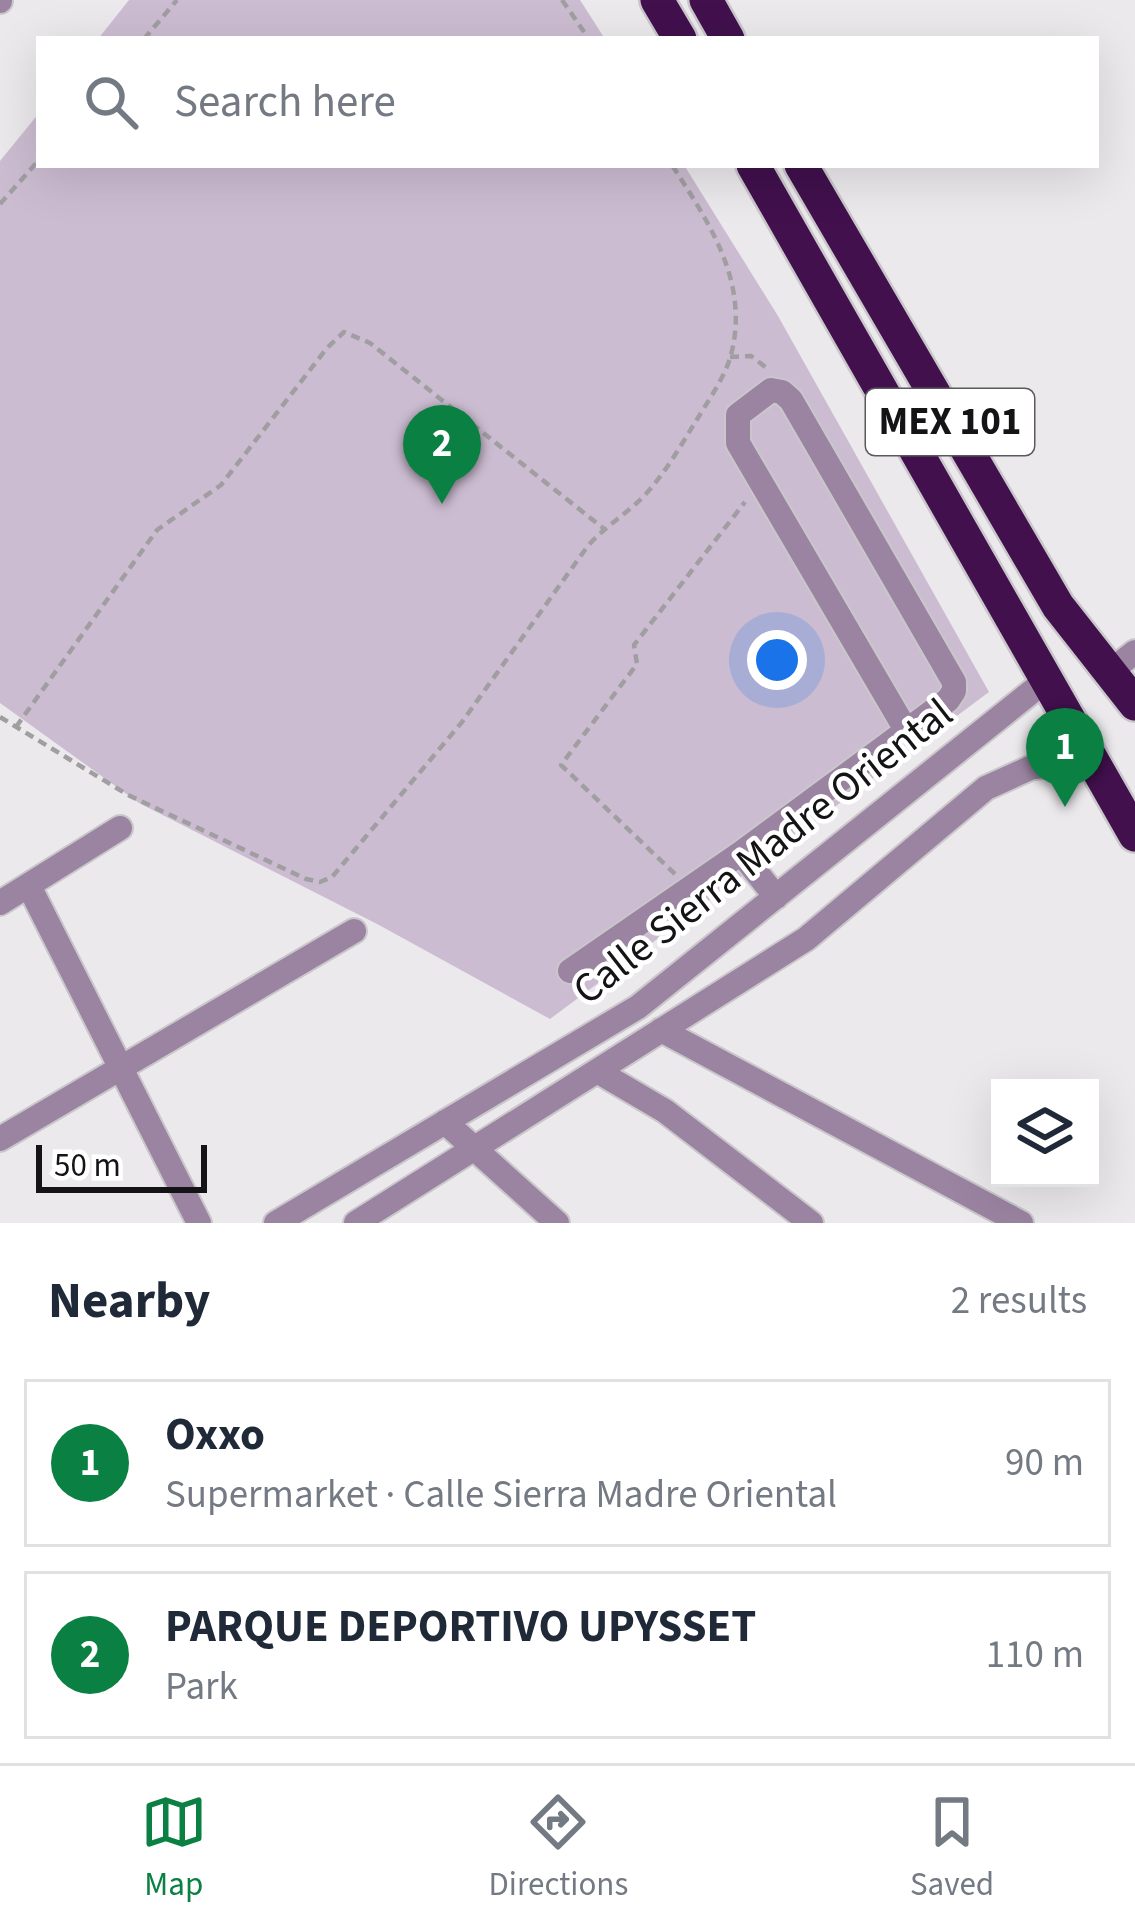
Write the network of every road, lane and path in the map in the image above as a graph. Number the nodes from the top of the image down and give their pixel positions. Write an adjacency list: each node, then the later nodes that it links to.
1 (177, 0): 5 (path)
2 (562, 0): 6 (path)
3 (657, 0): 7 (highway)
4 (706, 0): 8 (highway)
5 (147, 36)
6 (587, 36)
7 (678, 36)
8 (726, 36)
9 (36, 163): 13 (path)
10 (674, 168): 15 (path)
11 (755, 168): 17 (highway, MEX 101)
12 (803, 168): 16 (highway, MEX 101)
13 (0, 204)
14 (762, 485): 21 (street); 21 (street); 27 (path)
15 (603, 528): 20 (path); 20 (path)
16 (1121, 662): 18 (highway, MEX 101)
17 (1045, 681): 22 (highway, MEX 101); 28 (street, Calle Sierra Madre Oriental)
18 (1135, 704)
19 (0, 718): 20 (path)
20 (16, 728)
21 (907, 730): 25 (street)
22 (1091, 758): 24 (highway, MEX 101); 32 (street, Calle Sierra Madre Oriental)
23 (120, 828): 26 (street)
24 (1135, 835)
25 (741, 854): 27 (street); 28 (street)
26 (29, 886): 29 (street); 33 (street)
27 (690, 888): 31 (street)
28 (776, 897): 35 (street, Calle Sierra Madre Oriental)
29 (0, 902)
30 (354, 931): 33 (street)
31 (570, 971)
32 (661, 1030): 34 (street, Calle Sierra Madre Oriental); 43 (street)
33 (122, 1069): 36 (street); 38 (street)
34 (596, 1071): 37 (street, Calle Sierra Madre Oriental); 42 (street)
35 (446, 1122): 37 (street); 39 (street, Calle Sierra Madre Oriental)
36 (0, 1139)
37 (475, 1147): 40 (street, Calle Sierra Madre Oriental); 41 (street)
38 (199, 1223)
39 (276, 1223)
40 (356, 1223)
41 (556, 1223)
42 (811, 1223)
43 (1022, 1223)

